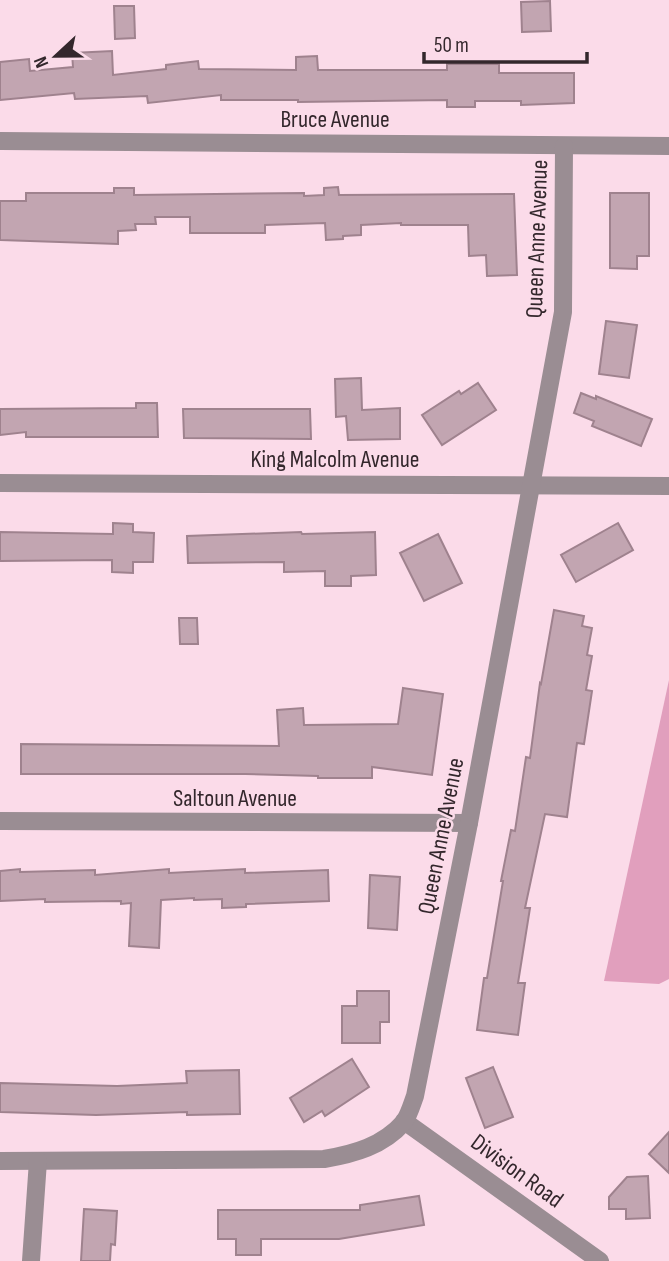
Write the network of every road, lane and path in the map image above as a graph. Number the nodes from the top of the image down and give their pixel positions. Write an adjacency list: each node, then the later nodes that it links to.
1 (0, 141): 2 (street, Bruce Avenue)
2 (564, 146): 3 (street, Bruce Avenue); 5 (street, Queen Anne Avenue)
3 (669, 146)
4 (0, 483): 5 (street, King Malcolm Avenue)
5 (530, 484): 6 (street, King Malcolm Avenue); 8 (street, Queen Anne Avenue)
6 (669, 486)
7 (0, 821): 8 (street, Saltoun Avenue)
8 (469, 823): 9 (street, Queen Anne Avenue)
9 (404, 1121): 11 (street, Queen Anne Avenue); 13 (street, Division Road)
10 (0, 1161): 11 (street, Queen Anne Avenue)
11 (38, 1161): 12 (street)
12 (31, 1261)
13 (600, 1261)

